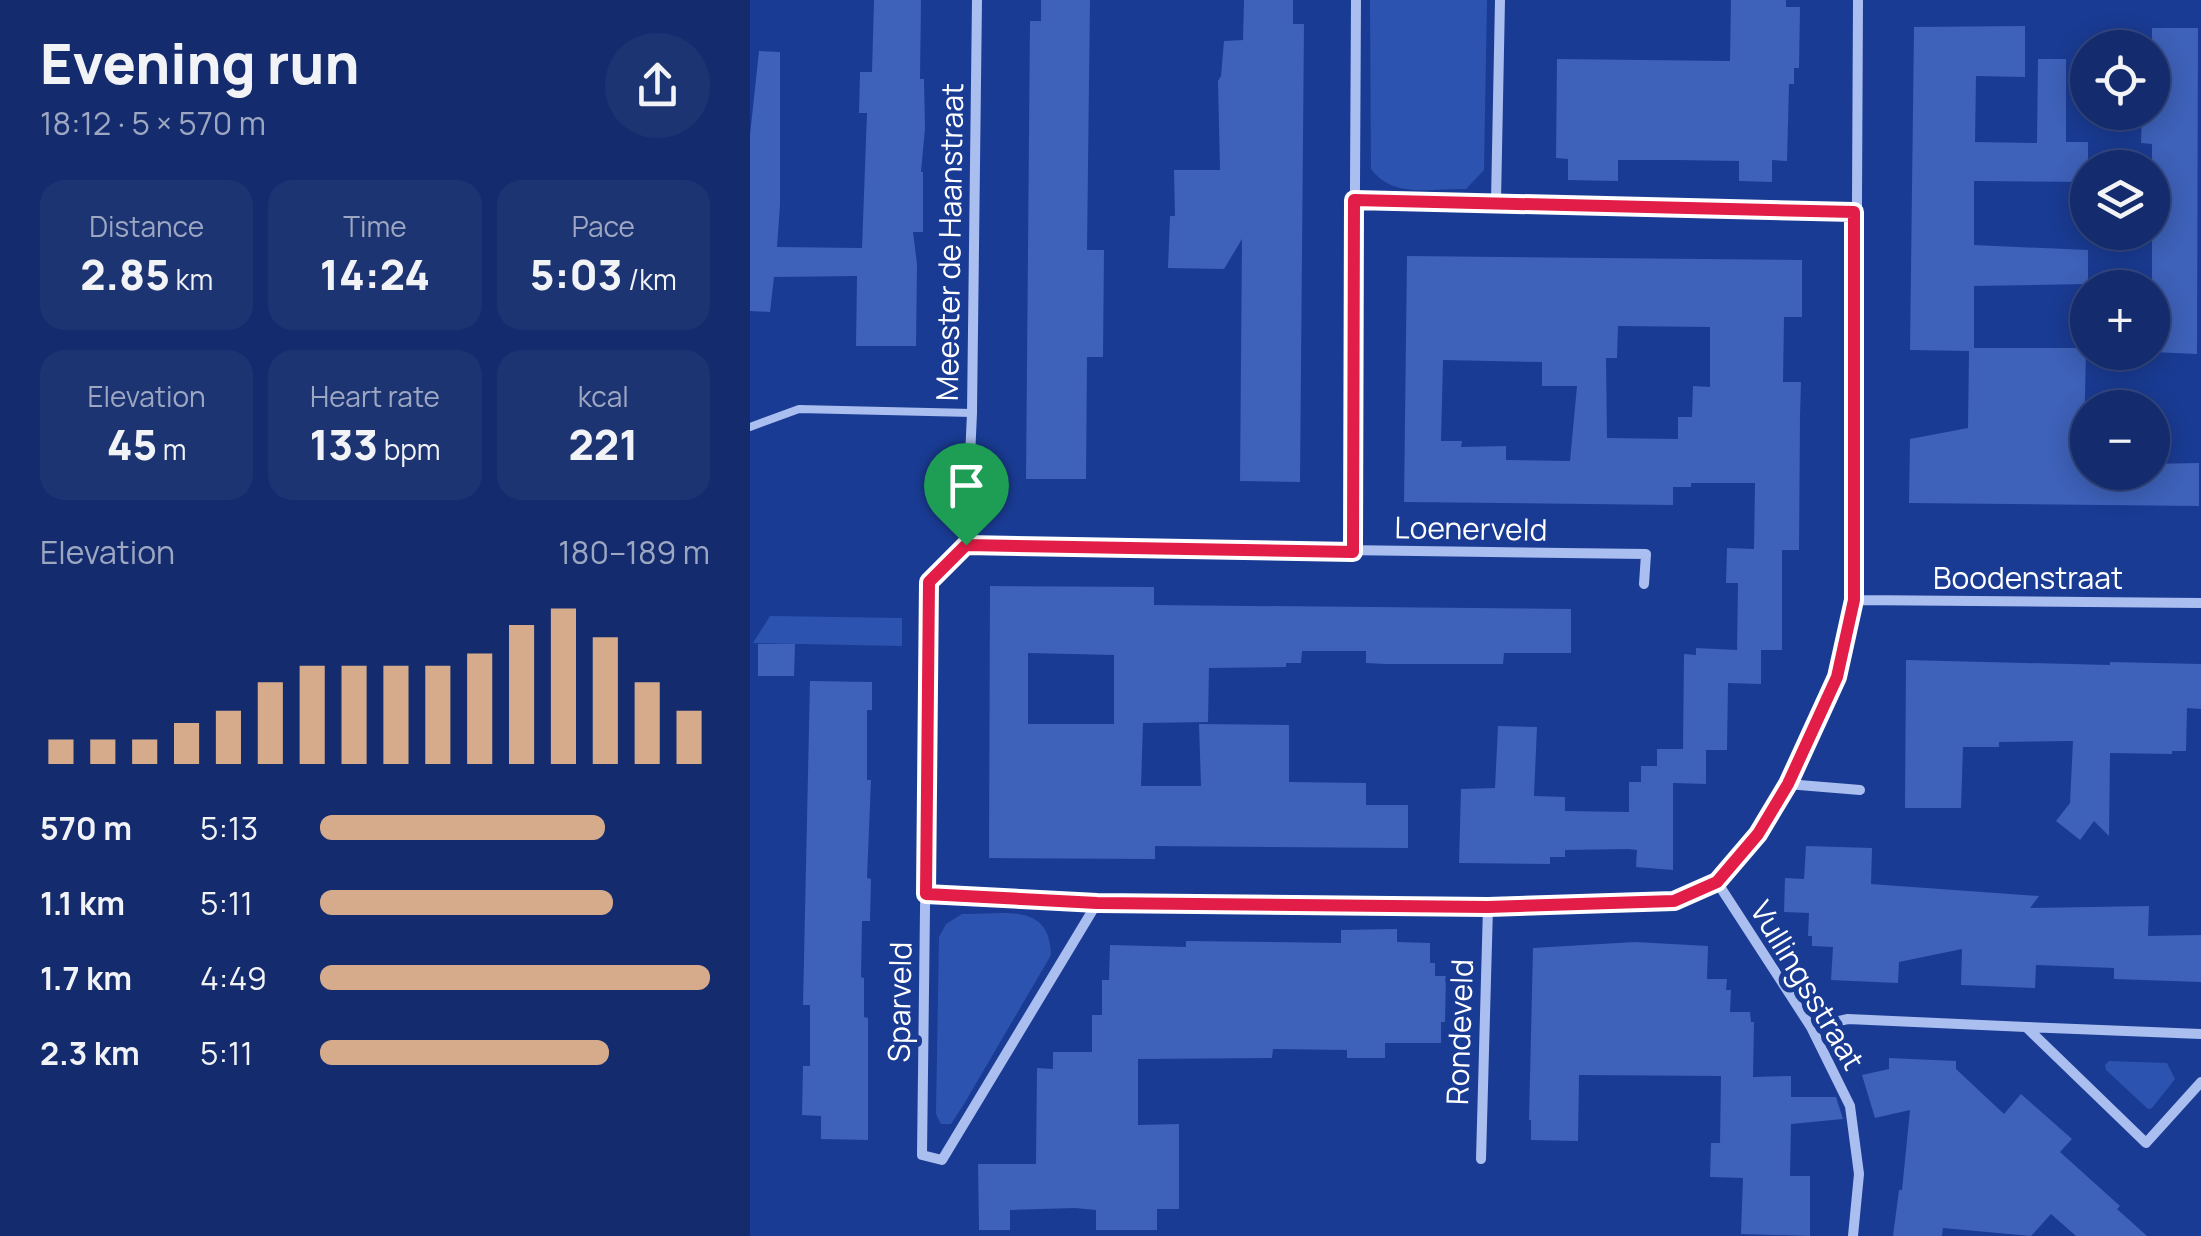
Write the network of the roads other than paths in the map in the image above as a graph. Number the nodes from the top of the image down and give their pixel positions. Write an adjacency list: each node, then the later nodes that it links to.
1 (977, 0): 8 (street, Meester de Haanstraat)
2 (1356, 0): 5 (street)
3 (1500, 0): 6 (street)
4 (1858, 0): 7 (street, Vullingsstraat)
5 (1354, 200): 6 (street); 11 (street)
6 (1496, 201): 7 (street)
7 (1854, 212): 13 (street, Vullingsstraat)
8 (972, 413): 9 (lane); 10 (street, Meester de Haanstraat)
9 (750, 428)
10 (966, 545): 11 (street, Loenerveld); 18 (street, Sparveld)
11 (1353, 552): 12 (street, Loenerveld)
12 (1644, 584)
13 (1854, 600): 14 (street, Boodenstraat); 15 (street, Vullingsstraat)
14 (2201, 603)
15 (1788, 784): 16 (street); 17 (street, Vullingsstraat)
16 (1860, 790)
17 (1717, 882): 20 (street); 21 (street, Vullingsstraat)
18 (926, 894): 19 (street); 19 (street, Sparveld)
19 (1097, 903): 20 (street)
20 (1488, 907): 25 (street, Rondeveld)
21 (1811, 1027): 22 (street); 26 (street, Vullingsstraat)
22 (2026, 1027): 23 (street); 24 (street)
23 (2201, 1034)
24 (2201, 1082)
25 (1481, 1159)
26 (1853, 1236)

